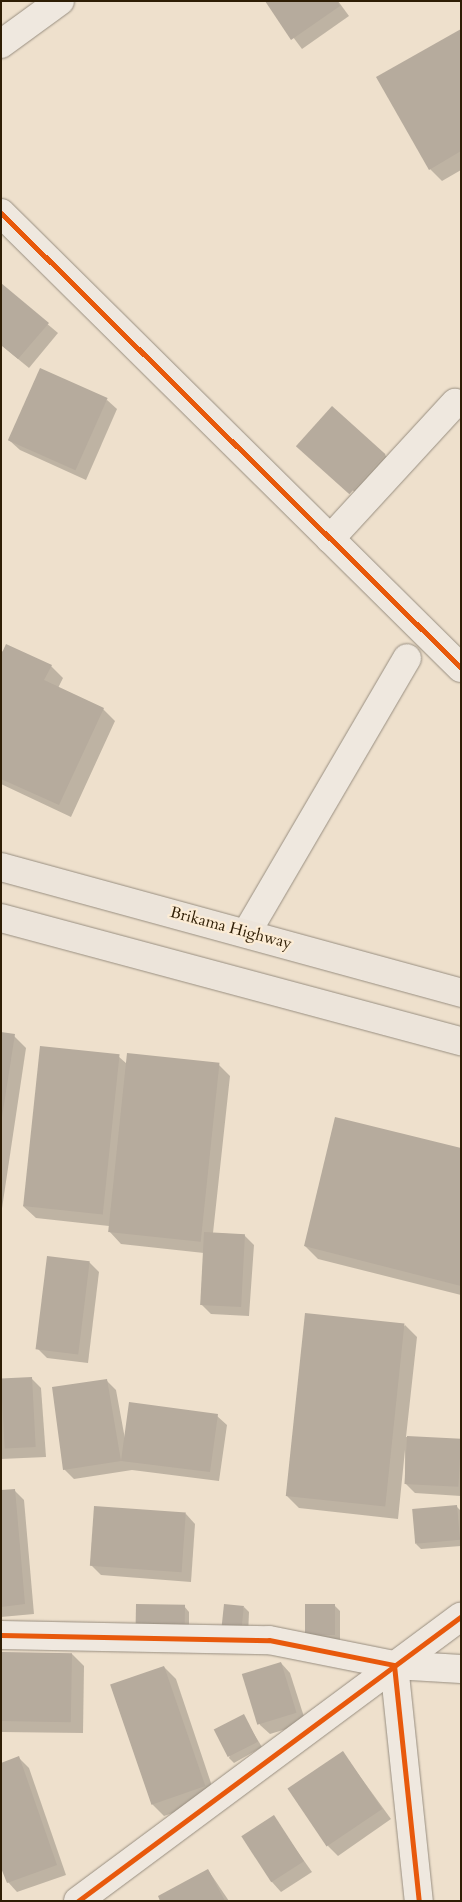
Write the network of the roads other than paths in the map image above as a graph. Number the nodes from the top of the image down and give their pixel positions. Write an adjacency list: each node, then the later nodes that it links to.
1 (60, 1): 2 (street)
2 (1, 44)
3 (1, 213): 5 (street)
4 (454, 403): 5 (street)
5 (330, 539): 7 (street)
6 (407, 658): 10 (street)
7 (461, 668)
8 (1, 867): 10 (highway, Brikama Highway)
9 (1, 918): 12 (highway)
10 (247, 932): 11 (highway, Brikama Highway)
11 (461, 993)
12 (461, 1041)
13 (461, 1617): 15 (street)
14 (1, 1635): 15 (street)
15 (394, 1665): 16 (street); 17 (street); 18 (street)
16 (461, 1669)
17 (78, 1901)
18 (419, 1901)

